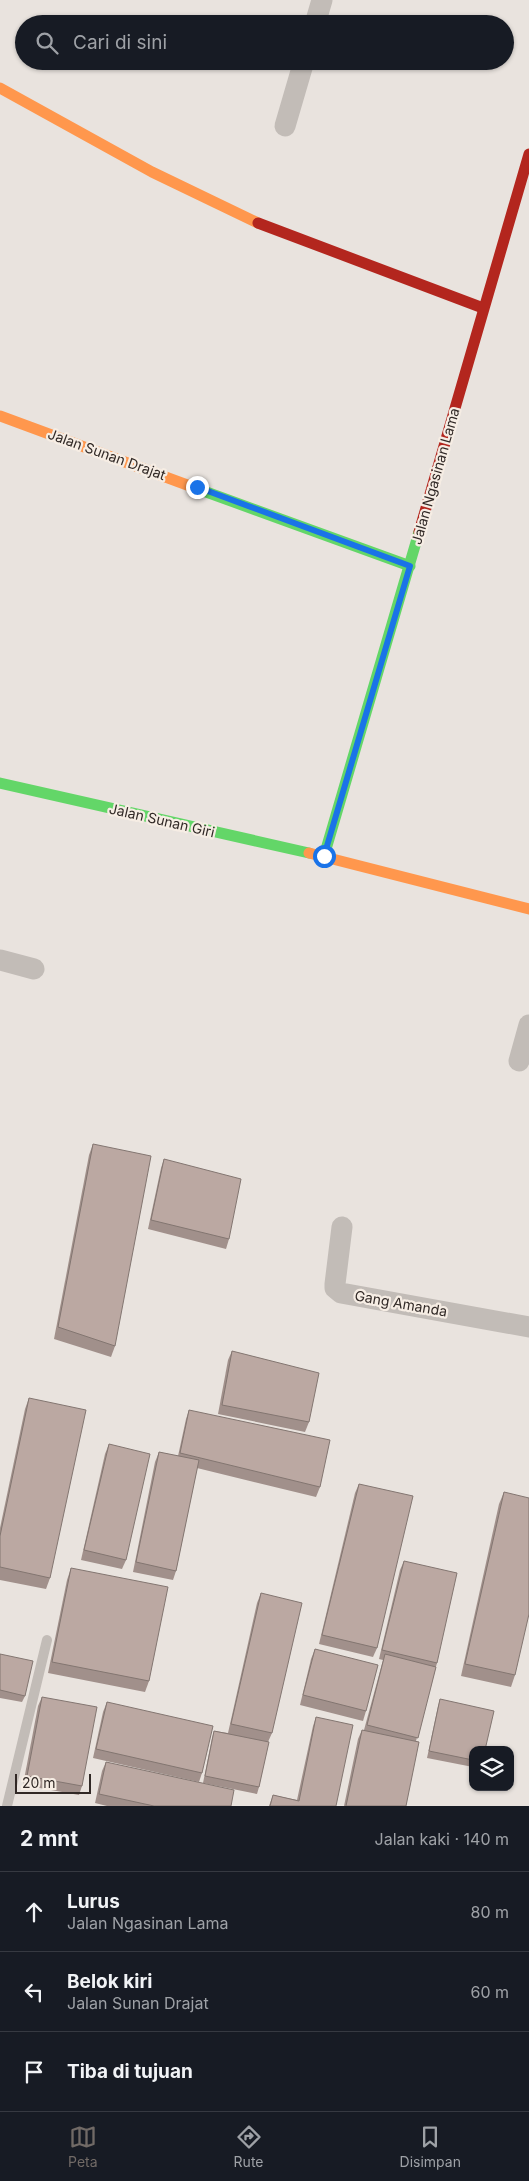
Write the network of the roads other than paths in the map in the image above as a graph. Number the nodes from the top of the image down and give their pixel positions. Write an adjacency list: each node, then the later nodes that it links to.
1 (322, 0): 2 (street)
2 (318, 15)
3 (301, 70): 5 (street)
4 (0, 88): 7 (street)
5 (285, 126)
6 (529, 154): 7 (street, Jalan Ngasinan Lama)
7 (482, 308): 9 (street, Jalan Ngasinan Lama)
8 (0, 416): 9 (street, Jalan Sunan Drajat)
9 (410, 566): 11 (street, Jalan Ngasinan Lama)
10 (0, 783): 11 (street, Jalan Sunan Giri)
11 (324, 856): 12 (street, Jalan Sunan Giri)
12 (529, 909)
13 (0, 960): 14 (street)
14 (34, 969)
15 (529, 1025): 16 (street)
16 (520, 1061)
17 (342, 1227): 18 (street, Gang Amanda)
18 (529, 1326)
19 (48, 1640): 20 (lane)
20 (8, 1806)

